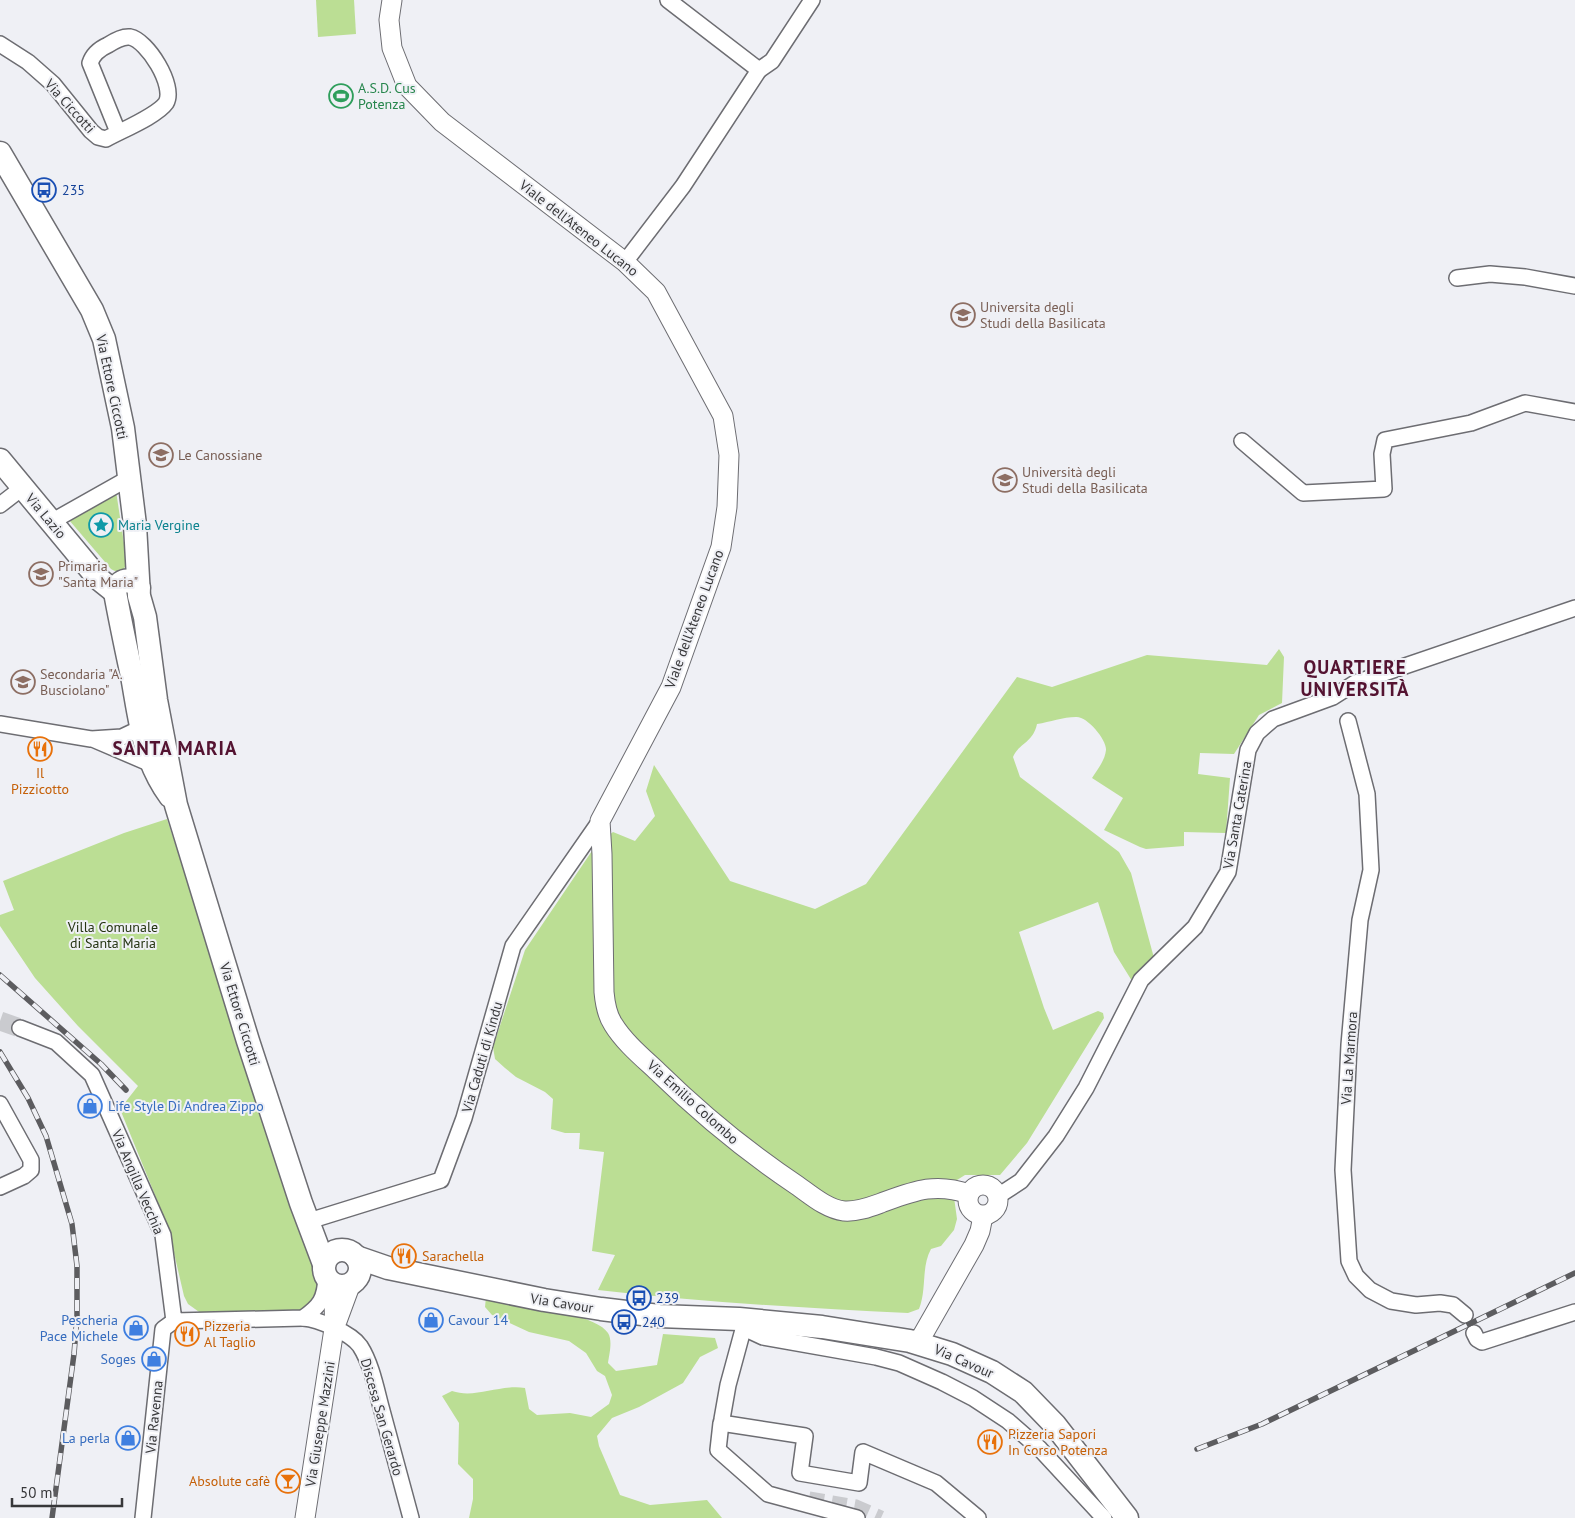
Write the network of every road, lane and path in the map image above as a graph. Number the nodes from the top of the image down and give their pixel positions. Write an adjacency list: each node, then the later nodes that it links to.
1 (392, 0): 8 (street, Viale dell'Ateneo Lucano)
2 (668, 0): 5 (street)
3 (812, 0): 5 (street)
4 (0, 44): 6 (street, Via Ciccotti)
5 (759, 70): 8 (street)
6 (118, 132): 6 (street, Via Ciccotti)
7 (0, 153): 14 (main road, Via Ettore Ciccotti)
8 (625, 262): 26 (street, Viale dell'Ateneo Lucano)
9 (1457, 278): 10 (street)
10 (1575, 286)
11 (1575, 412): 12 (street)
12 (1242, 441)
13 (0, 460): 15 (main road, Via Lazio)
14 (129, 478): 17 (street); 18 (main road, Via Ettore Ciccotti)
15 (22, 488): 16 (street); 17 (main road, Via Lazio)
16 (0, 505)
17 (51, 522): 18 (main road, Via Lazio)
18 (127, 591): 22 (main road, Via Ettore Ciccotti); 25 (main road, Via Ettore Ciccotti)
19 (1575, 608): 31 (street, Via Santa Caterina)
20 (1348, 721): 36 (street, Via La Marmora)
21 (0, 724): 23 (street)
22 (141, 728): 23 (street); 24 (main road, Via Ettore Ciccotti)
23 (91, 739): 24 (street)
24 (151, 764): 25 (main road, Via Ettore Ciccotti)
25 (176, 805): 33 (main road, Via Ettore Ciccotti)
26 (600, 821): 30 (street, Via Emilio Colombo); 33 (street, Via Caduti di Kindu)
27 (20, 1028): 38 (street, Via Angilla Vecchia)
28 (0, 1104): 29 (street)
29 (0, 1187)
30 (969, 1194): 31 (street); 32 (street)
31 (998, 1196): 32 (street, Via Santa Caterina)
32 (983, 1216): 42 (street, Via Santa Caterina)
33 (309, 1221): 34 (main road, Via Ettore Ciccotti)
34 (341, 1270): 37 (street); 39 (main road, Via Cavour); 40 (street, Via Giuseppe Mazzini)
35 (1575, 1312): 41 (street)
36 (1465, 1315)
37 (303, 1318): 38 (street); 40 (street, Discesa San Gerardo)
38 (174, 1321): 44 (street, Via Ravenna)
39 (742, 1323): 42 (main road, Via Cavour); 43 (street); 49 (street, Via Cavour)
40 (334, 1329): 45 (street, Via Giuseppe Mazzini); 46 (street, Discesa San Gerardo)
41 (1474, 1333)
42 (918, 1342): 50 (main road, Via Cavour)
43 (722, 1419)
44 (143, 1518)
45 (305, 1518)
46 (411, 1518)
47 (857, 1518): 48 (street)
48 (978, 1518)
49 (1104, 1518)
50 (1127, 1518)

